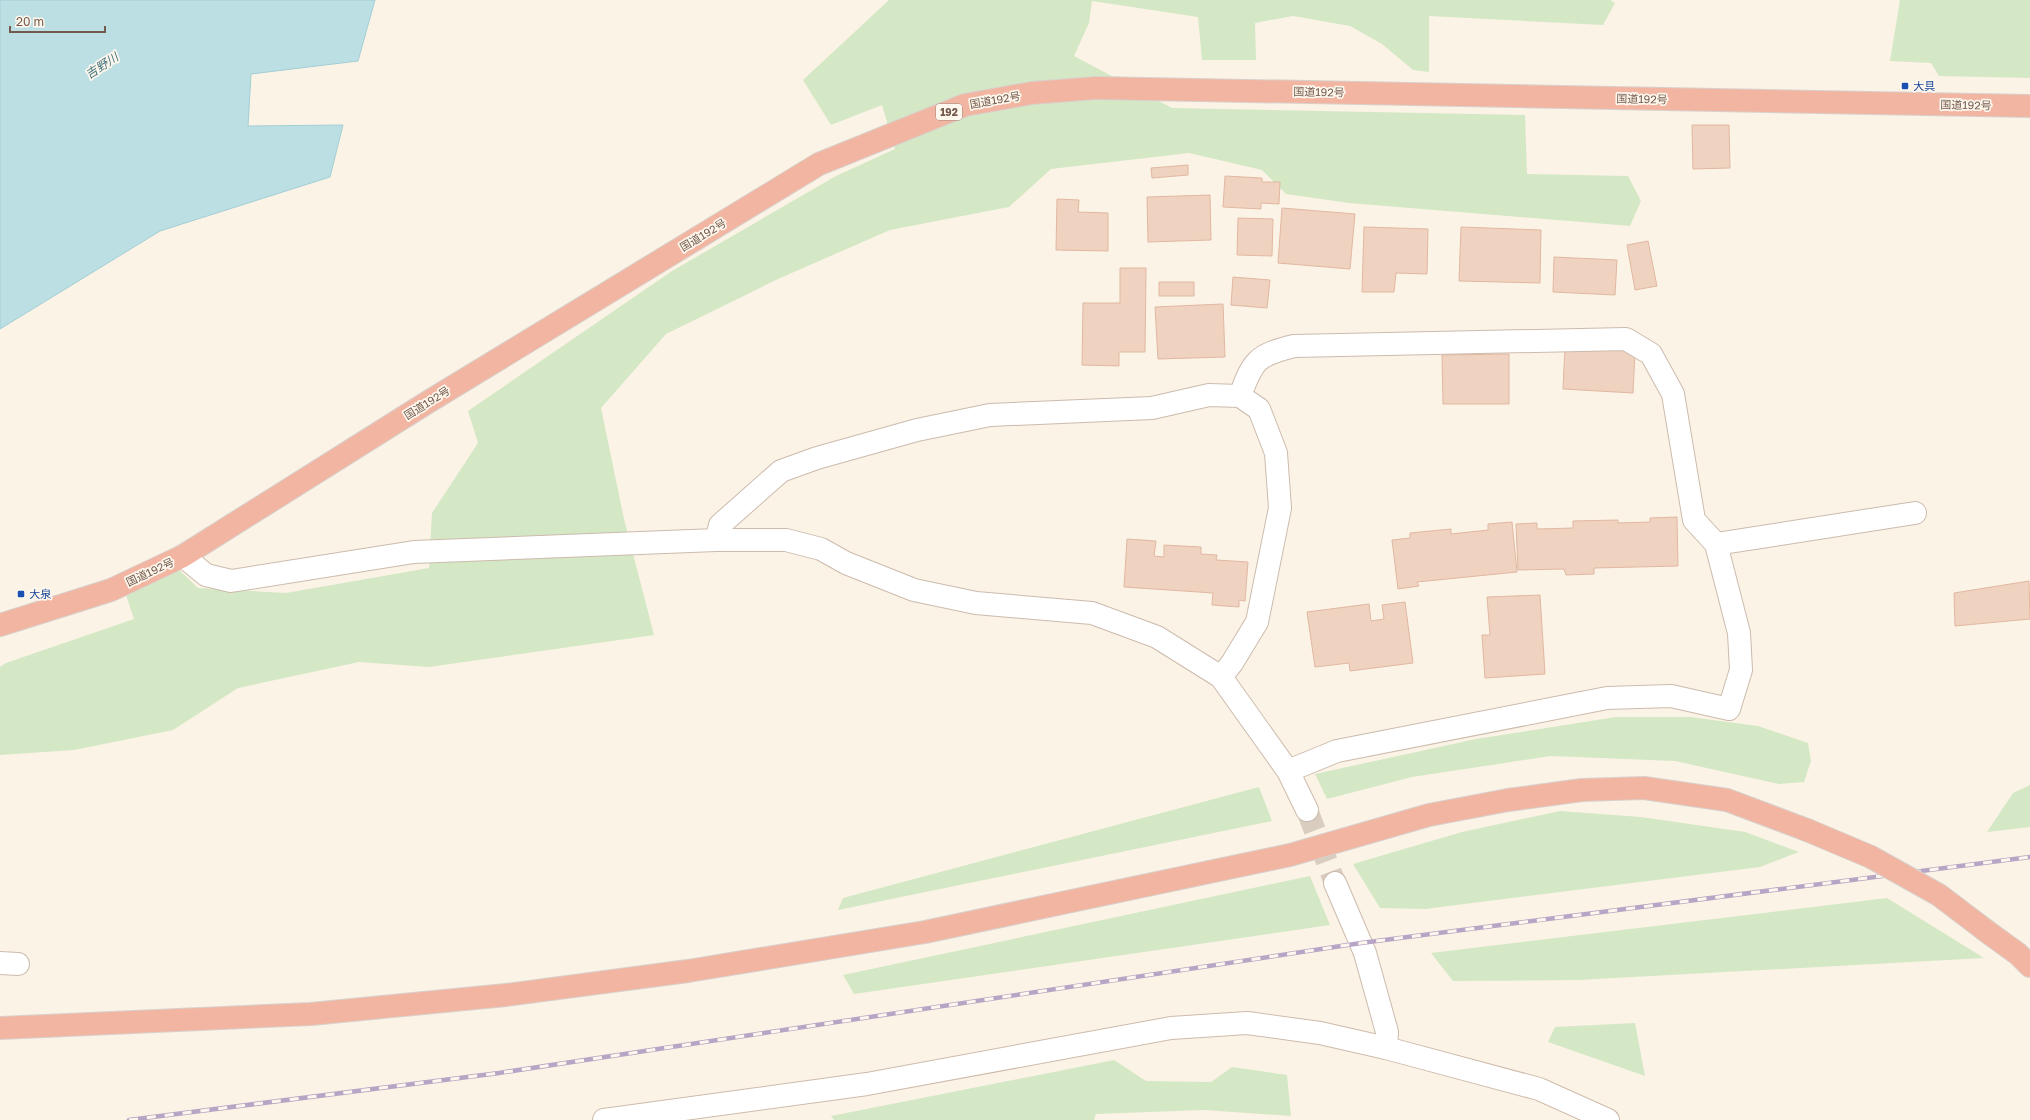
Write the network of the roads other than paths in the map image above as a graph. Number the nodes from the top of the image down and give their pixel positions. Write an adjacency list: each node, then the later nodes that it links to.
1 (2030, 106): 6 (highway, 国道192号 / 192)
2 (1240, 396): 4 (street); 5 (street); 8 (street)
3 (1915, 513): 5 (street)
4 (716, 540): 6 (street); 8 (street)
5 (1716, 544): 9 (street)
6 (183, 556): 7 (highway, 国道192号 / 192)
7 (0, 626)
8 (1221, 677): 9 (street)
9 (1288, 772): 10 (street)
10 (1308, 810)
11 (1335, 883): 14 (street)
12 (2026, 959): 13 (highway, bridge)
13 (0, 1028)
14 (1386, 1048): 15 (street); 16 (street)
15 (604, 1120)
16 (1608, 1120)

